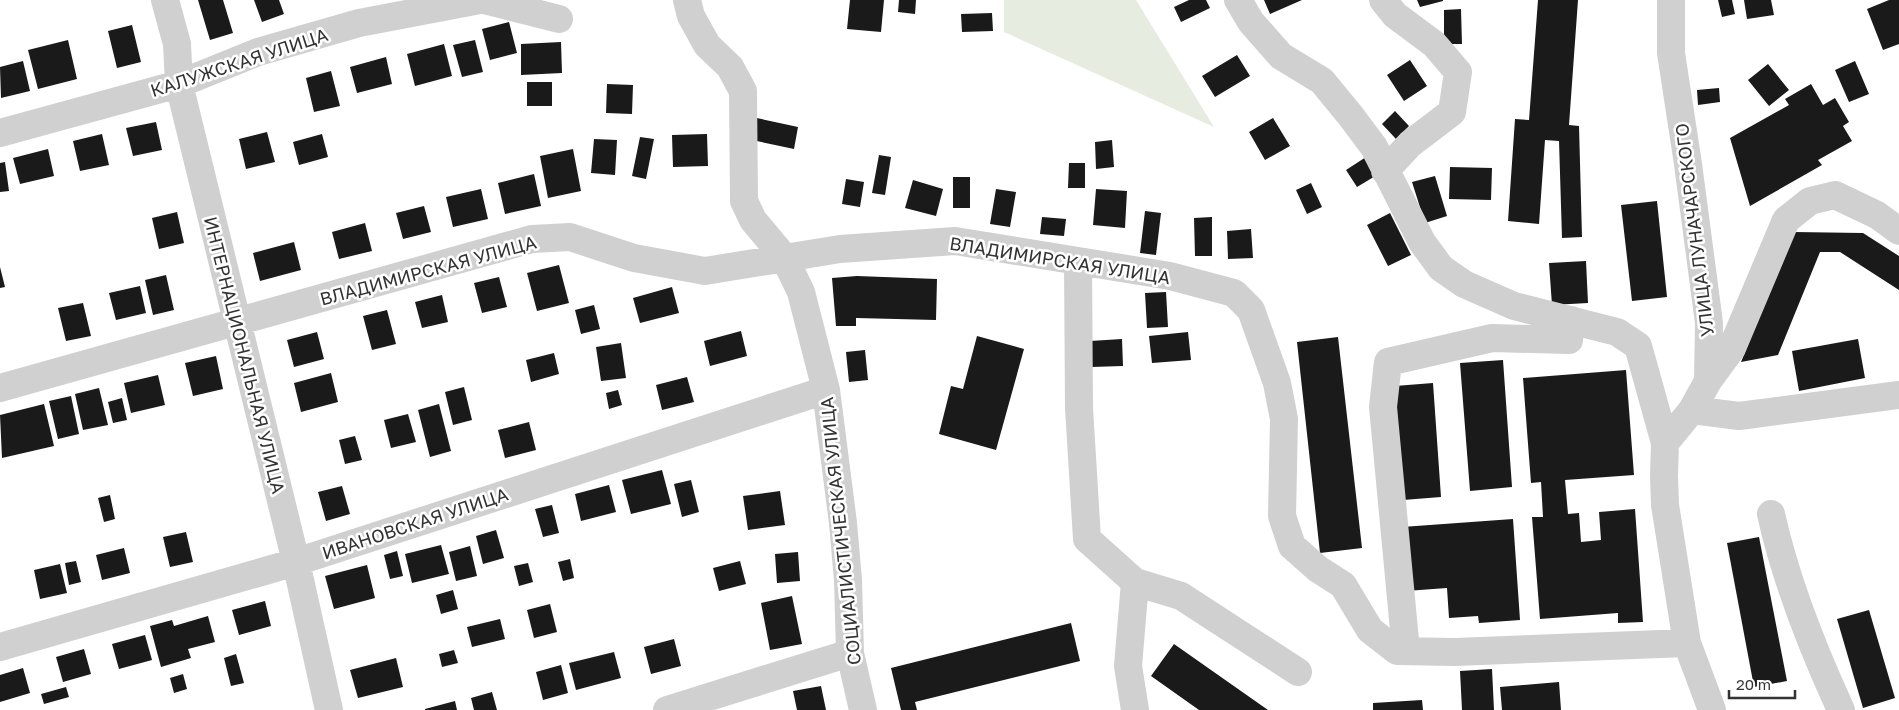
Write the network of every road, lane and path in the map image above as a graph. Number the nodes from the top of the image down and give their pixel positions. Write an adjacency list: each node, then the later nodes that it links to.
1 (165, 0): 8 (street, ИНТЕРНАЦИОНАЛЬНАЯ УЛИЦА)
2 (687, 0): 12 (street, СОЦИАЛИСТИЧЕСКАЯ УЛИЦА)
3 (1238, 0): 10 (street)
4 (1383, 0): 10 (street)
5 (1671, 0): 16 (street, УЛИЦА ЛУНАЧАРСКОГО)
6 (470, 1): 7 (street, КАЛУЖСКАЯ УЛИЦА); 8 (street, КАЛУЖСКАЯ УЛИЦА)
7 (559, 19)
8 (179, 84): 9 (street, КАЛУЖСКАЯ УЛИЦА); 15 (street, ИНТЕРНАЦИОНАЛЬНАЯ УЛИЦА)
9 (0, 133)
10 (1385, 171): 14 (street)
11 (1899, 231): 16 (street)
12 (784, 257): 13 (street, ВЛАДИМИРСКАЯ УЛИЦА); 15 (street, ВЛАДИМИРСКАЯ УЛИЦА); 18 (street, СОЦИАЛИСТИЧЕСКАЯ УЛИЦА)
13 (1078, 261): 24 (street); 27 (street, ВЛАДИМИРСКАЯ УЛИЦА)
14 (1571, 320): 21 (street); 27 (street)
15 (236, 323): 17 (street, ВЛАДИМИРСКАЯ УЛИЦА); 23 (street, ИНТЕРНАЦИОНАЛЬНАЯ УЛИЦА)
16 (1708, 381): 20 (street, УЛИЦА ЛУНАЧАРСКОГО)
17 (0, 388)
18 (826, 390): 23 (street, ИВАНОВСКАЯ УЛИЦА); 28 (street, СОЦИАЛИСТИЧЕСКАЯ УЛИЦА)
19 (1899, 395): 20 (street)
20 (1692, 410): 21 (street, УЛИЦА ЛУНАЧАРСКОГО)
21 (1665, 443): 25 (street)
22 (1771, 514): 35 (street)
23 (296, 562): 26 (street, ИВАНОВСКАЯ УЛИЦА); 30 (street, ИНТЕРНАЦИОНАЛЬНАЯ УЛИЦА)
24 (1134, 582): 29 (street); 33 (street)
25 (1687, 644): 27 (street); 34 (street)
26 (0, 647)
27 (1406, 651)
28 (850, 653): 31 (street); 32 (street, СОЦИАЛИСТИЧЕСКАЯ УЛИЦА)
29 (1298, 672)
30 (329, 710)
31 (667, 710)
32 (863, 710)
33 (1135, 710)
34 (1712, 710)
35 (1841, 710)

